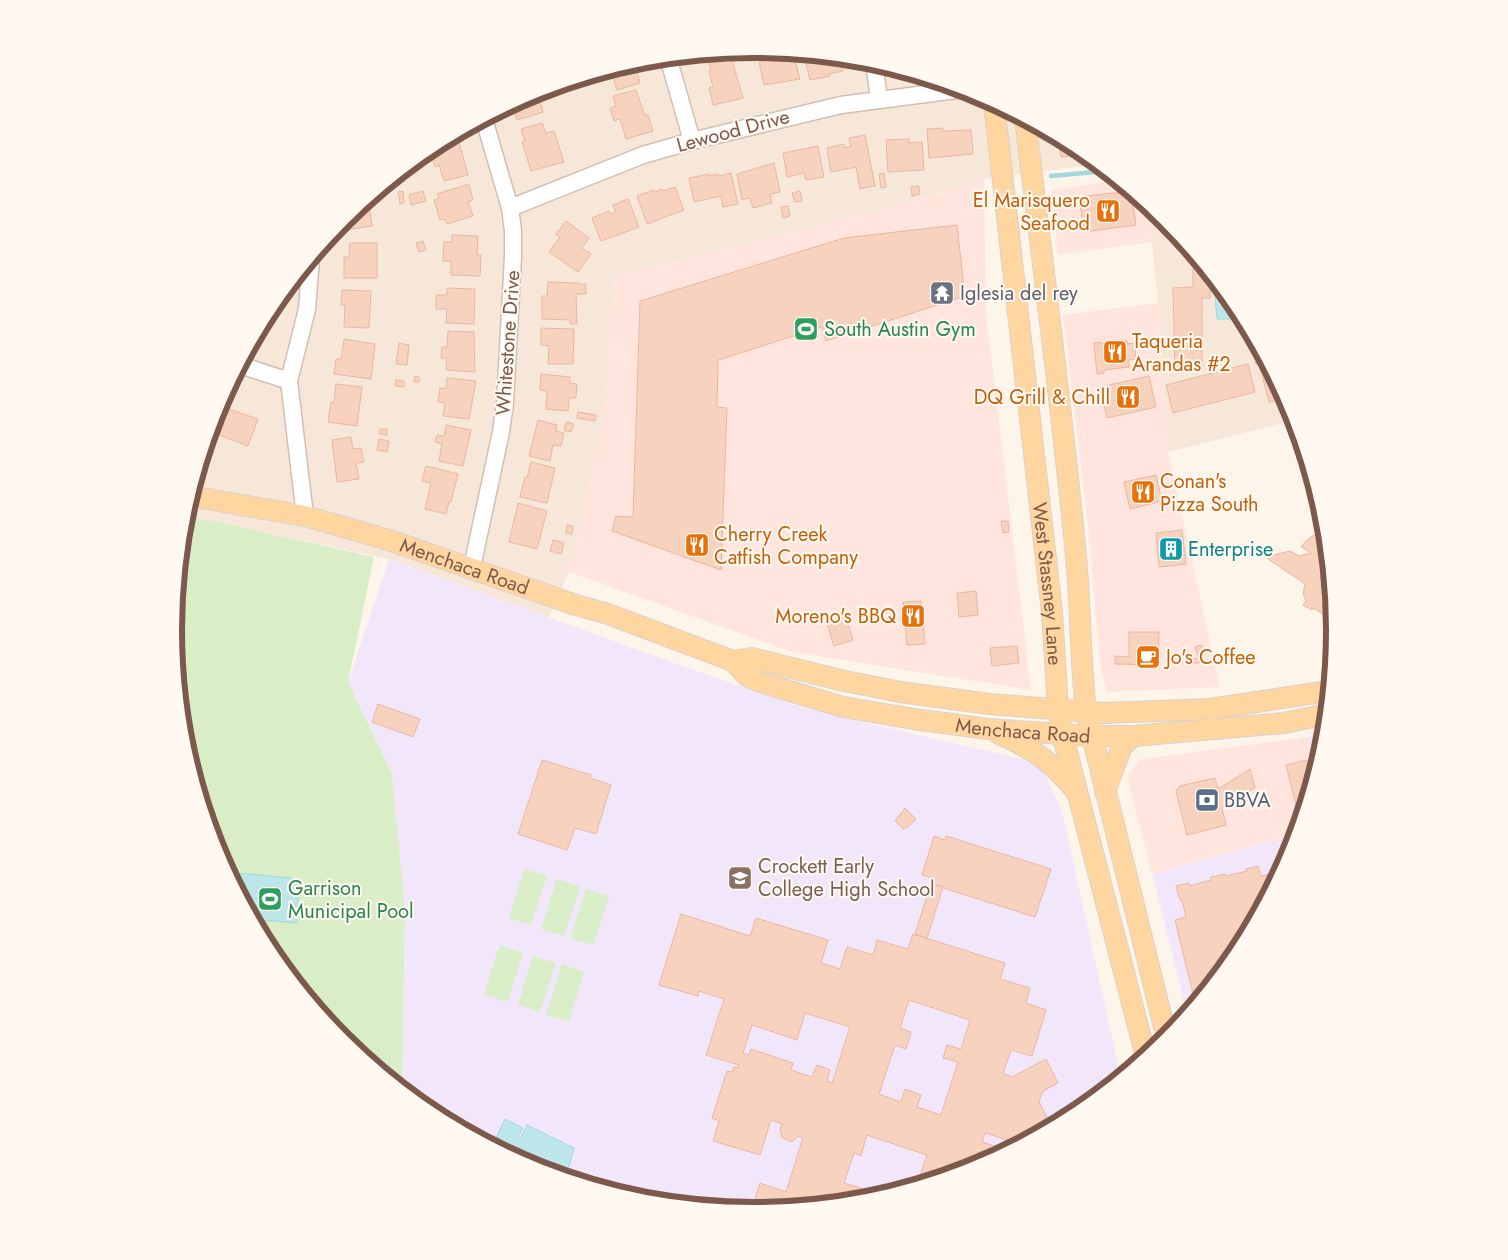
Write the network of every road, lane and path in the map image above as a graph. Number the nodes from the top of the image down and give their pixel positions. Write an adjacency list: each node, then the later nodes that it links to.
1 (670, 64): 8 (street)
2 (875, 71): 4 (street)
3 (946, 91): 4 (street, Lewood Drive)
4 (879, 99): 8 (street, Lewood Drive)
5 (995, 111): 12 (main road, West Stassney Lane)
6 (486, 125): 9 (street, Whitestone Drive)
7 (1026, 127): 11 (main road, West Stassney Lane)
8 (692, 141): 9 (street, Lewood Drive)
9 (510, 208): 19 (street, Whitestone Drive)
10 (310, 269): 14 (street)
11 (1045, 287): 12 (main road); 16 (main road, West Stassney Lane)
12 (1016, 290): 15 (main road, West Stassney Lane)
13 (246, 367): 14 (street)
14 (289, 381): 18 (street)
15 (1037, 478): 16 (main road); 22 (main road, West Stassney Lane)
16 (1069, 483): 23 (main road, West Stassney Lane)
17 (198, 497): 18 (main road, Menchaca Road)
18 (305, 516): 19 (main road, Menchaca Road)
19 (472, 567): 20 (main road, Menchaca Road)
20 (732, 661): 22 (main road, Menchaca Road); 25 (main road, Menchaca Road)
21 (1323, 691): 23 (main road, Menchaca Road)
22 (1058, 709): 23 (main road, Menchaca Road); 26 (main road, West Stassney Lane)
23 (1086, 711): 27 (main road, West Stassney Lane)
24 (1320, 715): 28 (main road, Menchaca Road)
25 (988, 729): 26 (main road, Menchaca Road); 30 (main road)
26 (1062, 734): 27 (main road, Menchaca Road); 30 (main road, West Stassney Lane)
27 (1090, 736): 28 (main road, Menchaca Road); 29 (main road, West Stassney Lane)
28 (1134, 736): 29 (main road)
29 (1105, 792): 31 (main road, West Stassney Lane)
30 (1078, 795): 32 (main road, West Stassney Lane)
31 (1164, 1030)
32 (1144, 1049)

